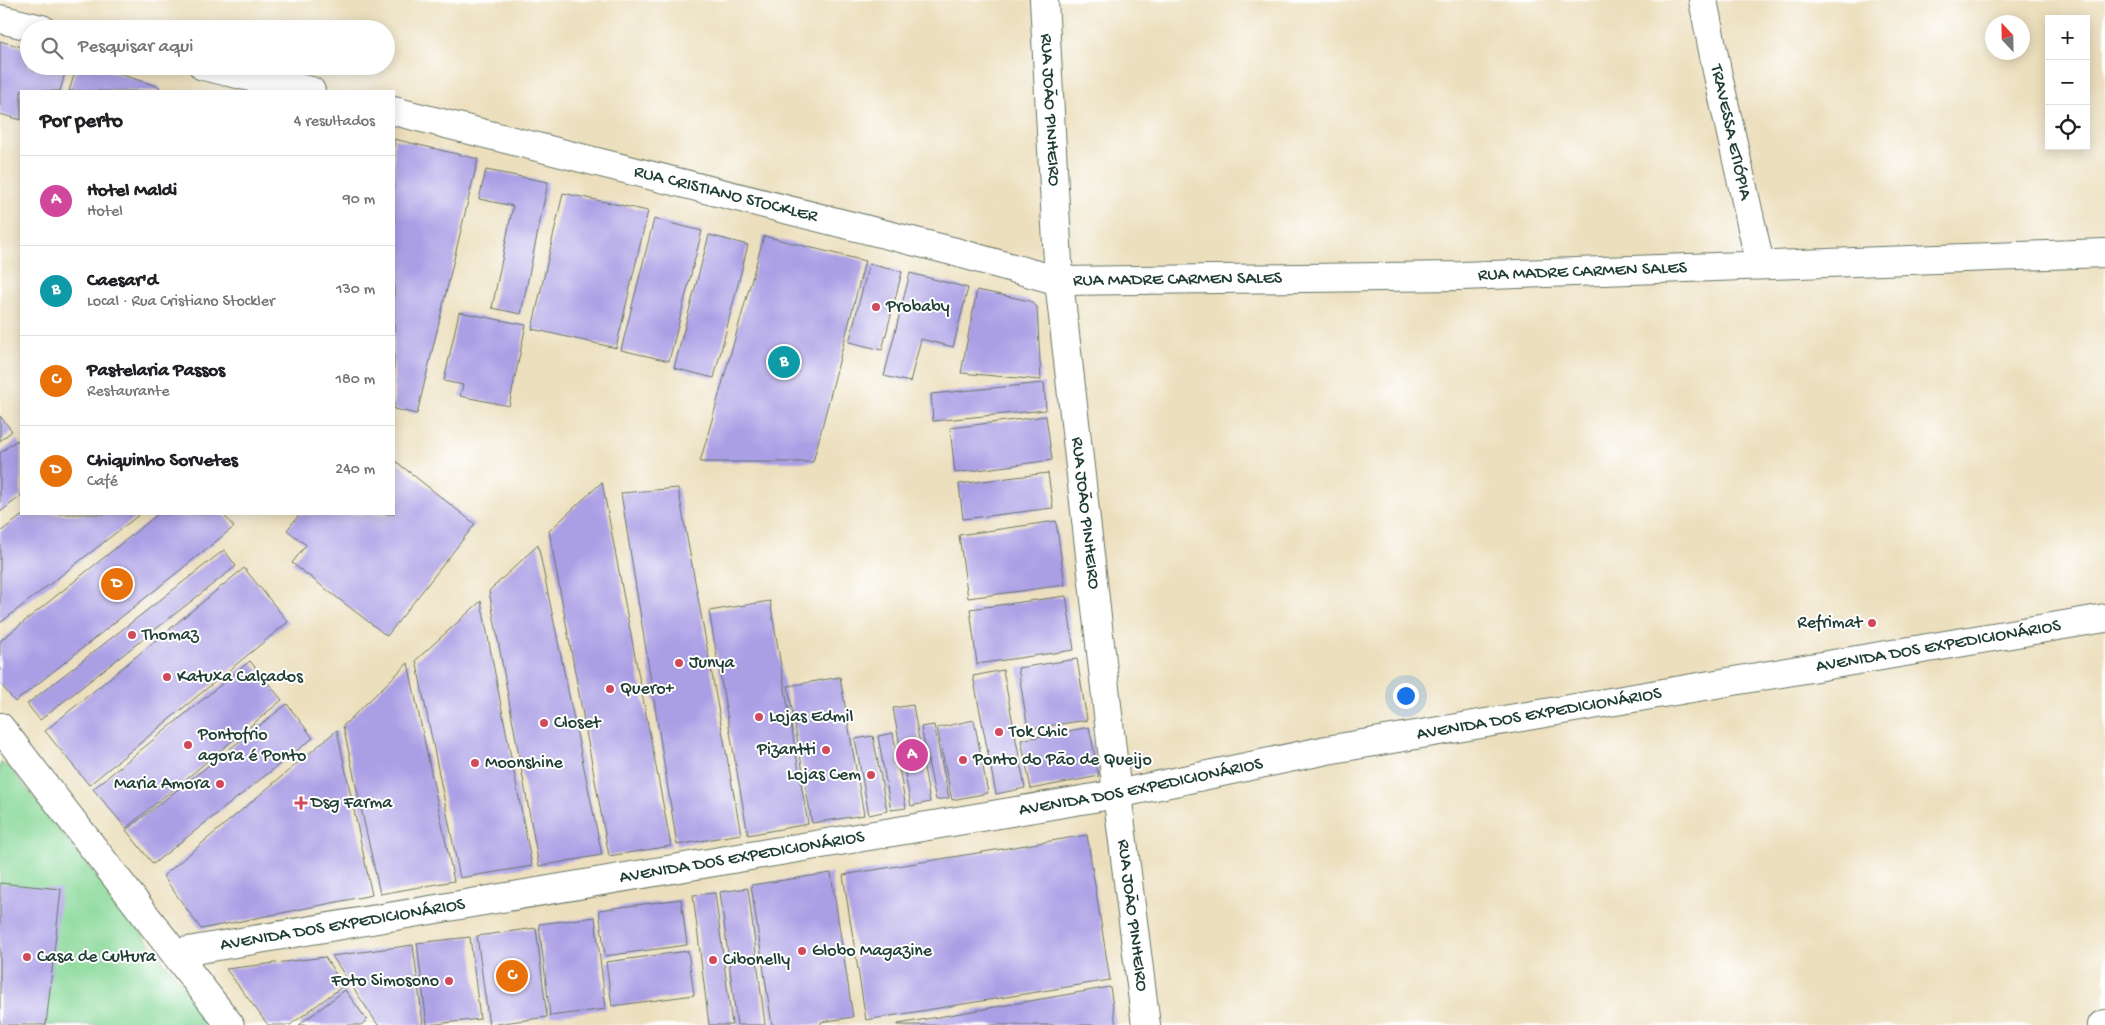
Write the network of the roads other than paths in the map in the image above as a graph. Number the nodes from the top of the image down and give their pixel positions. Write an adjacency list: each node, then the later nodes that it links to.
1 (1044, 0): 10 (street, RUA JOÃO PINHEIRO)
2 (1704, 0): 9 (street, TRAVESSA ETIÓPIA)
3 (0, 19): 4 (street)
4 (20, 24)
5 (242, 75): 6 (street)
6 (307, 90)
7 (395, 110): 10 (street, RUA CRISTIANO STOCKLER)
8 (2105, 253): 9 (street, RUA MADRE CARMEN SALES)
9 (1760, 264): 10 (street, RUA MADRE CARMEN SALES)
10 (1059, 281): 13 (street, RUA JOÃO PINHEIRO)
11 (2105, 618): 13 (street, AVENIDA DOS EXPEDICIONÁRIOS)
12 (1, 729): 14 (street)
13 (1116, 794): 14 (street, AVENIDA DOS EXPEDICIONÁRIOS); 16 (street, RUA JOÃO PINHEIRO)
14 (176, 953): 15 (street)
15 (230, 1025)
16 (1146, 1025)

